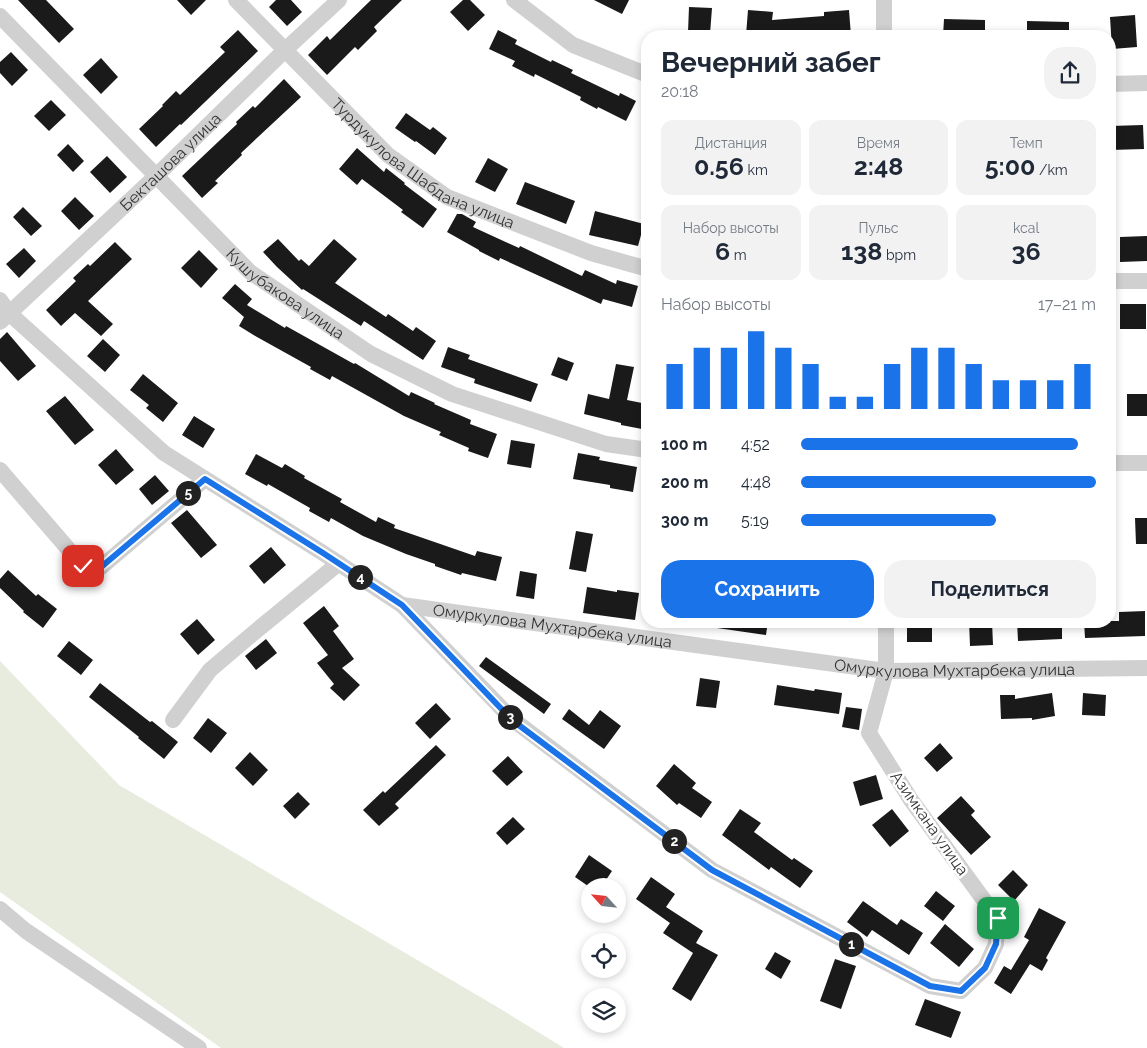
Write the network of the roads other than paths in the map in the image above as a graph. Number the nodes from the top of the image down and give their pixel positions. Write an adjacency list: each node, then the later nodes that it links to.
1 (236, 0): 7 (street, Турдукулова Шабдана улица)
2 (339, 0): 7 (street, Бекташова улица)
3 (514, 0): 8 (street)
4 (884, 0): 6 (street)
5 (0, 16): 11 (street, Кушубакова улица)
6 (884, 30)
7 (285, 50): 11 (street, Бекташова улица); 12 (street, Турдукулова Шабдана улица)
8 (641, 72)
9 (1147, 82): 10 (street)
10 (1116, 84)
11 (156, 176): 15 (street, Бекташова улица); 16 (street, Кушубакова улица)
12 (641, 267)
13 (1147, 281): 14 (street)
14 (1116, 282)
15 (3, 312): 20 (street, Омуркулова Мухтарбека улица)
16 (641, 449)
17 (1116, 463): 18 (street)
18 (1147, 463)
19 (0, 470): 20 (street)
20 (205, 479): 21 (street, Омуркулова Мухтарбека улица)
21 (339, 563): 22 (street, Омуркулова Мухтарбека улица); 26 (street)
22 (402, 605): 25 (street, Омуркулова Мухтарбека улица); 25 (street, Азимкана улица)
23 (886, 628): 25 (street)
24 (1147, 668): 25 (street, Омуркулова Мухтарбека улица)
25 (886, 671)
26 (173, 720)
27 (0, 909): 28 (street)
28 (199, 1048)

